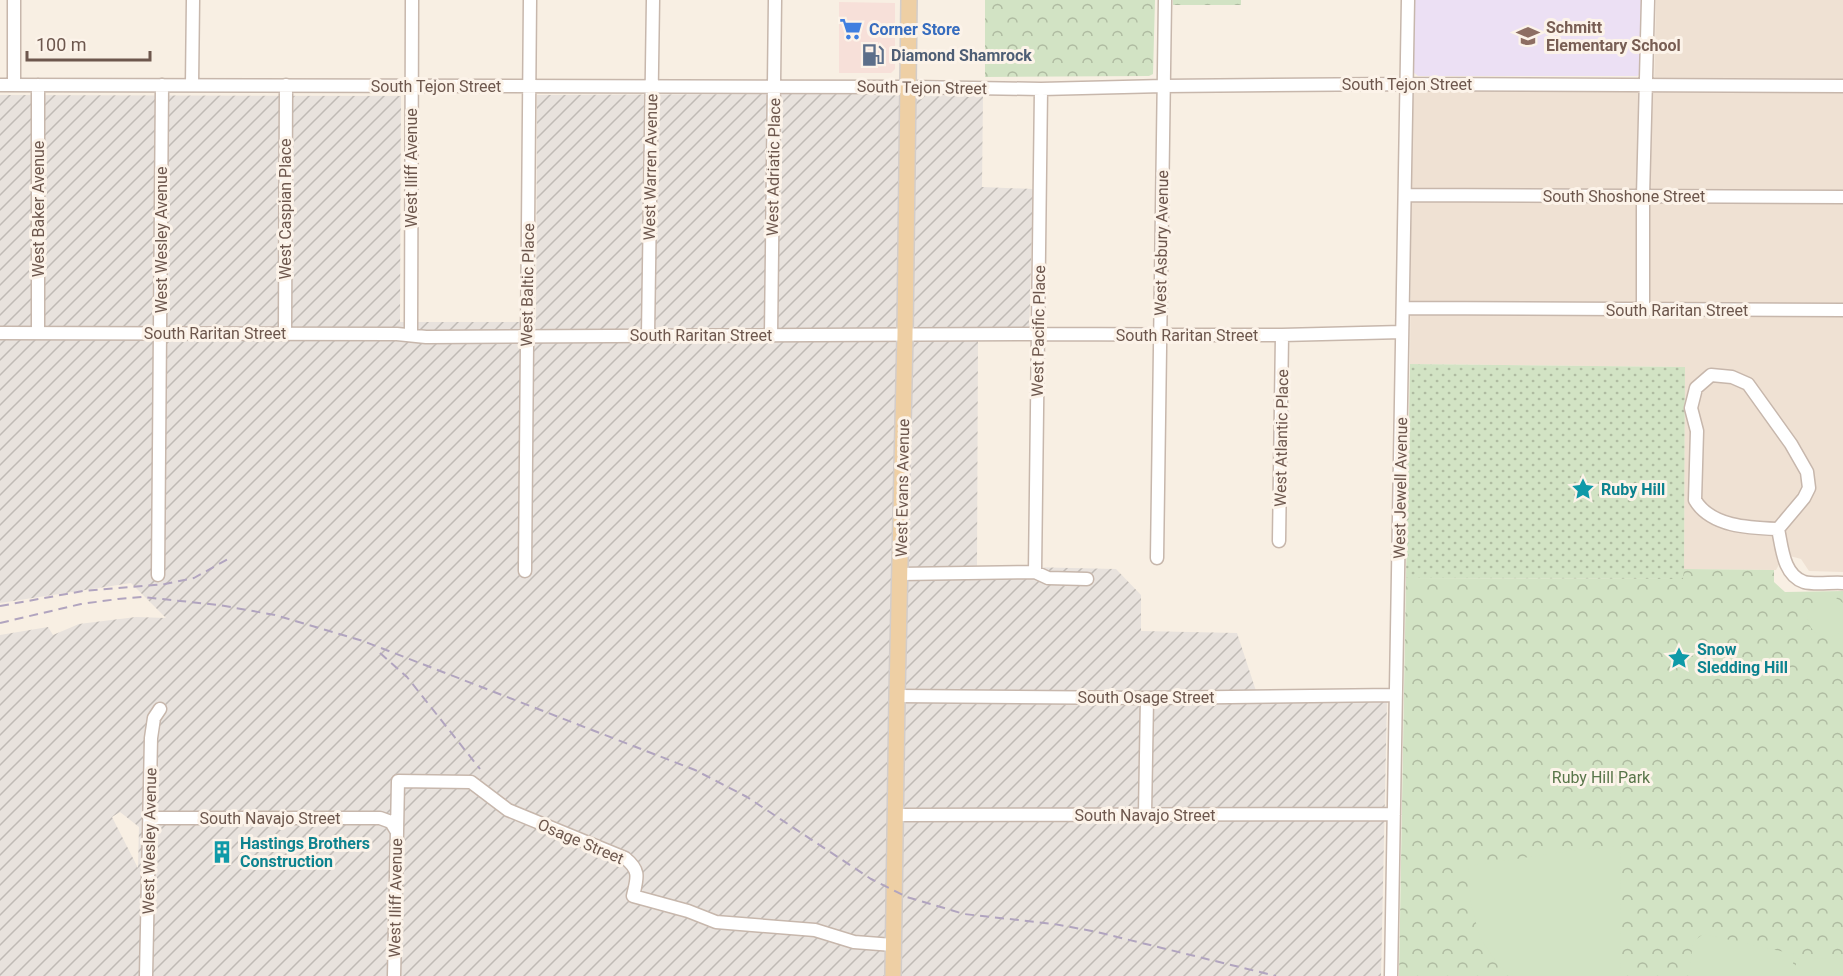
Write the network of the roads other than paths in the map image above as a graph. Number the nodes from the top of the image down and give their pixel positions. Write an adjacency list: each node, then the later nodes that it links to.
1 (14, 0): 14 (street)
2 (192, 0): 17 (street)
3 (412, 0): 19 (street, West Iliff Avenue)
4 (530, 0): 20 (street, West Baltic Place)
5 (653, 0): 21 (street, West Warren Avenue)
6 (775, 0): 22 (street, West Adriatic Place)
7 (909, 0): 25 (main road, West Evans Avenue)
8 (1165, 0): 23 (street, West Asbury Avenue)
9 (1408, 0): 11 (street, West Jewell Avenue)
10 (1648, 0): 12 (street)
11 (1406, 84): 12 (street, South Tejon Street); 23 (street, South Tejon Street); 27 (street, West Jewell Avenue)
12 (1646, 84): 24 (street, South Tejon Street); 28 (street)
13 (0, 85): 14 (street, South Tejon Street)
14 (14, 85): 15 (street, South Tejon Street)
15 (38, 85): 16 (street, South Tejon Street); 35 (street, West Baker Avenue)
16 (162, 85): 17 (street, South Tejon Street); 36 (street, West Wesley Avenue)
17 (192, 85): 18 (street, South Tejon Street)
18 (286, 85): 19 (street, South Tejon Street); 37 (street, West Caspian Place)
19 (412, 86): 20 (street, South Tejon Street); 41 (street, West Iliff Avenue)
20 (529, 86): 21 (street, South Tejon Street); 45 (street, West Baltic Place)
21 (651, 86): 22 (street, South Tejon Street); 38 (street, West Warren Avenue)
22 (774, 86): 25 (street, South Tejon Street); 42 (street, West Adriatic Place)
23 (1164, 86): 26 (street, South Tejon Street); 40 (street, West Asbury Avenue)
24 (1843, 86)
25 (908, 87): 26 (street, South Tejon Street); 43 (main road, West Evans Avenue)
26 (1041, 89): 39 (street, West Pacific Place)
27 (1405, 195): 28 (street, South Shoshone Street); 30 (street, West Jewell Avenue)
28 (1643, 196): 29 (street, South Shoshone Street); 31 (street)
29 (1843, 197)
30 (1403, 308): 31 (street, South Raritan Street); 33 (street, West Jewell Avenue)
31 (1643, 310): 32 (street, South Raritan Street)
32 (1843, 310)
33 (1402, 332): 44 (street, South Raritan Street); 55 (street, West Jewell Avenue)
34 (0, 333): 35 (street, South Raritan Street)
35 (38, 333): 36 (street, South Raritan Street)
36 (160, 333): 37 (street, South Raritan Street); 52 (street, West Wesley Avenue)
37 (285, 333): 41 (street, South Raritan Street)
38 (648, 334): 42 (street, South Raritan Street); 45 (street, South Raritan Street)
39 (1038, 334): 40 (street, South Raritan Street); 43 (street, South Raritan Street); 50 (street, West Pacific Place)
40 (1160, 334): 44 (street, South Raritan Street); 48 (street, West Asbury Avenue)
41 (411, 335): 45 (street, South Raritan Street)
42 (771, 335): 43 (street, South Raritan Street)
43 (905, 335): 51 (main road, West Evans Avenue)
44 (1282, 335): 47 (street, West Atlantic Place)
45 (526, 336): 49 (street, West Baltic Place)
46 (1778, 529): 46 (street); 54 (street)
47 (1279, 541)
48 (1157, 558)
49 (525, 571)
50 (1035, 572): 51 (street); 53 (street)
51 (900, 574): 56 (main road, West Evans Avenue)
52 (158, 575)
53 (1087, 579)
54 (1843, 583)
55 (1395, 695): 57 (street, South Osage Street); 59 (street, West Jewell Avenue)
56 (897, 696): 57 (street, South Osage Street); 60 (main road, West Evans Avenue)
57 (1147, 698): 61 (street)
58 (160, 709): 62 (street, West Wesley Avenue)
59 (1394, 814): 61 (street, South Navajo Street); 68 (street, West Jewell Avenue)
60 (896, 815): 61 (street, South Navajo Street); 64 (main road, West Evans Avenue)
61 (1145, 815)
62 (149, 819): 63 (street, South Navajo Street); 65 (street, West Wesley Avenue)
63 (394, 827): 64 (street, Osage Street); 66 (street, West Iliff Avenue)
64 (894, 945): 67 (main road, West Evans Avenue)
65 (146, 976)
66 (394, 976)
67 (893, 976)
68 (1391, 976)

